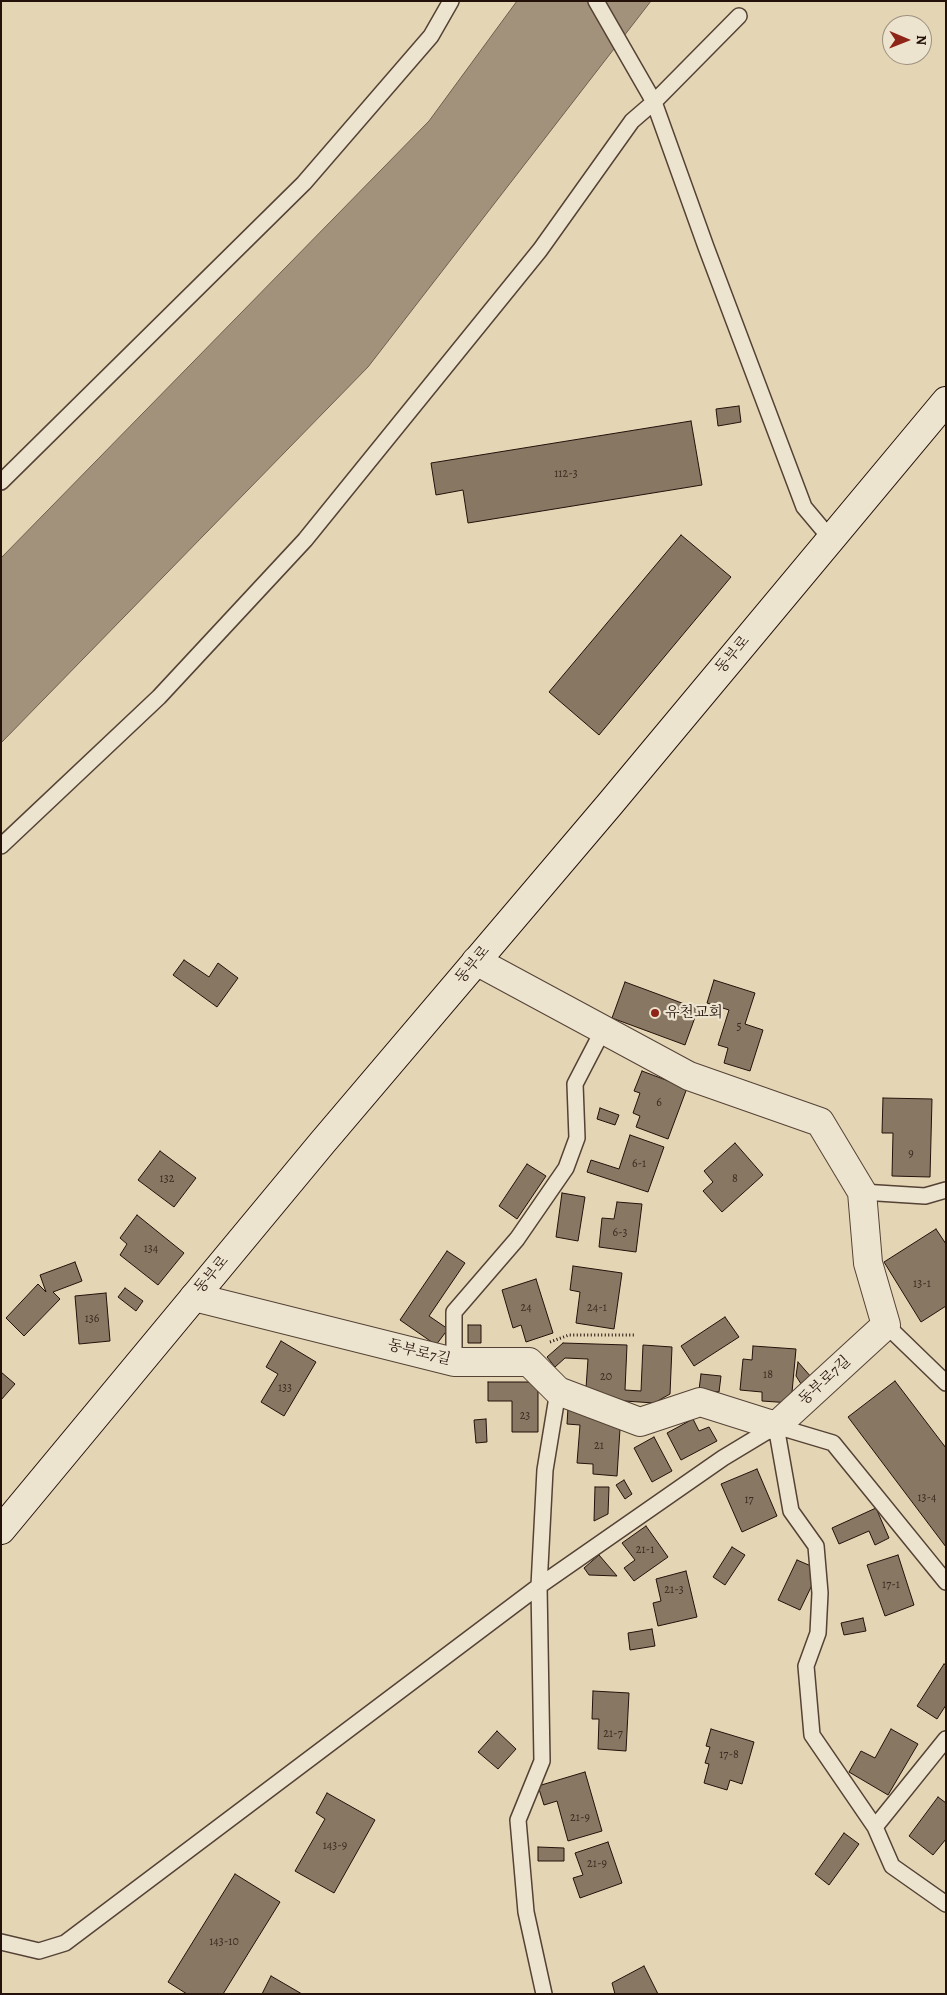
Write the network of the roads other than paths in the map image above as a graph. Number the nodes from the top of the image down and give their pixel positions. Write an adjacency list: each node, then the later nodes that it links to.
1 (450, 1): 6 (lane)
2 (596, 1): 4 (lane)
3 (739, 16): 4 (lane)
4 (654, 102): 7 (lane); 8 (lane)
5 (946, 401): 7 (street, 동부로)
6 (1, 482)
7 (830, 538): 9 (street, 동부로)
8 (1, 846)
9 (476, 961): 10 (street); 13 (street, 동부로)
10 (603, 1030): 12 (street); 15 (lane)
11 (946, 1190): 12 (lane)
12 (862, 1192): 14 (street)
13 (194, 1297): 15 (street, 동부로7길); 19 (street, 동부로)
14 (886, 1325): 16 (lane); 18 (street, 동부로7길)
15 (454, 1362): 17 (street, 동부로7길)
16 (946, 1384)
17 (558, 1391): 18 (street); 21 (lane)
18 (776, 1426): 20 (lane); 21 (lane); 23 (lane)
19 (1, 1530)
20 (946, 1582)
21 (539, 1586): 25 (lane); 26 (lane)
22 (946, 1740): 23 (lane)
23 (875, 1827): 24 (lane)
24 (946, 1904)
25 (1, 1942)
26 (544, 1994)

